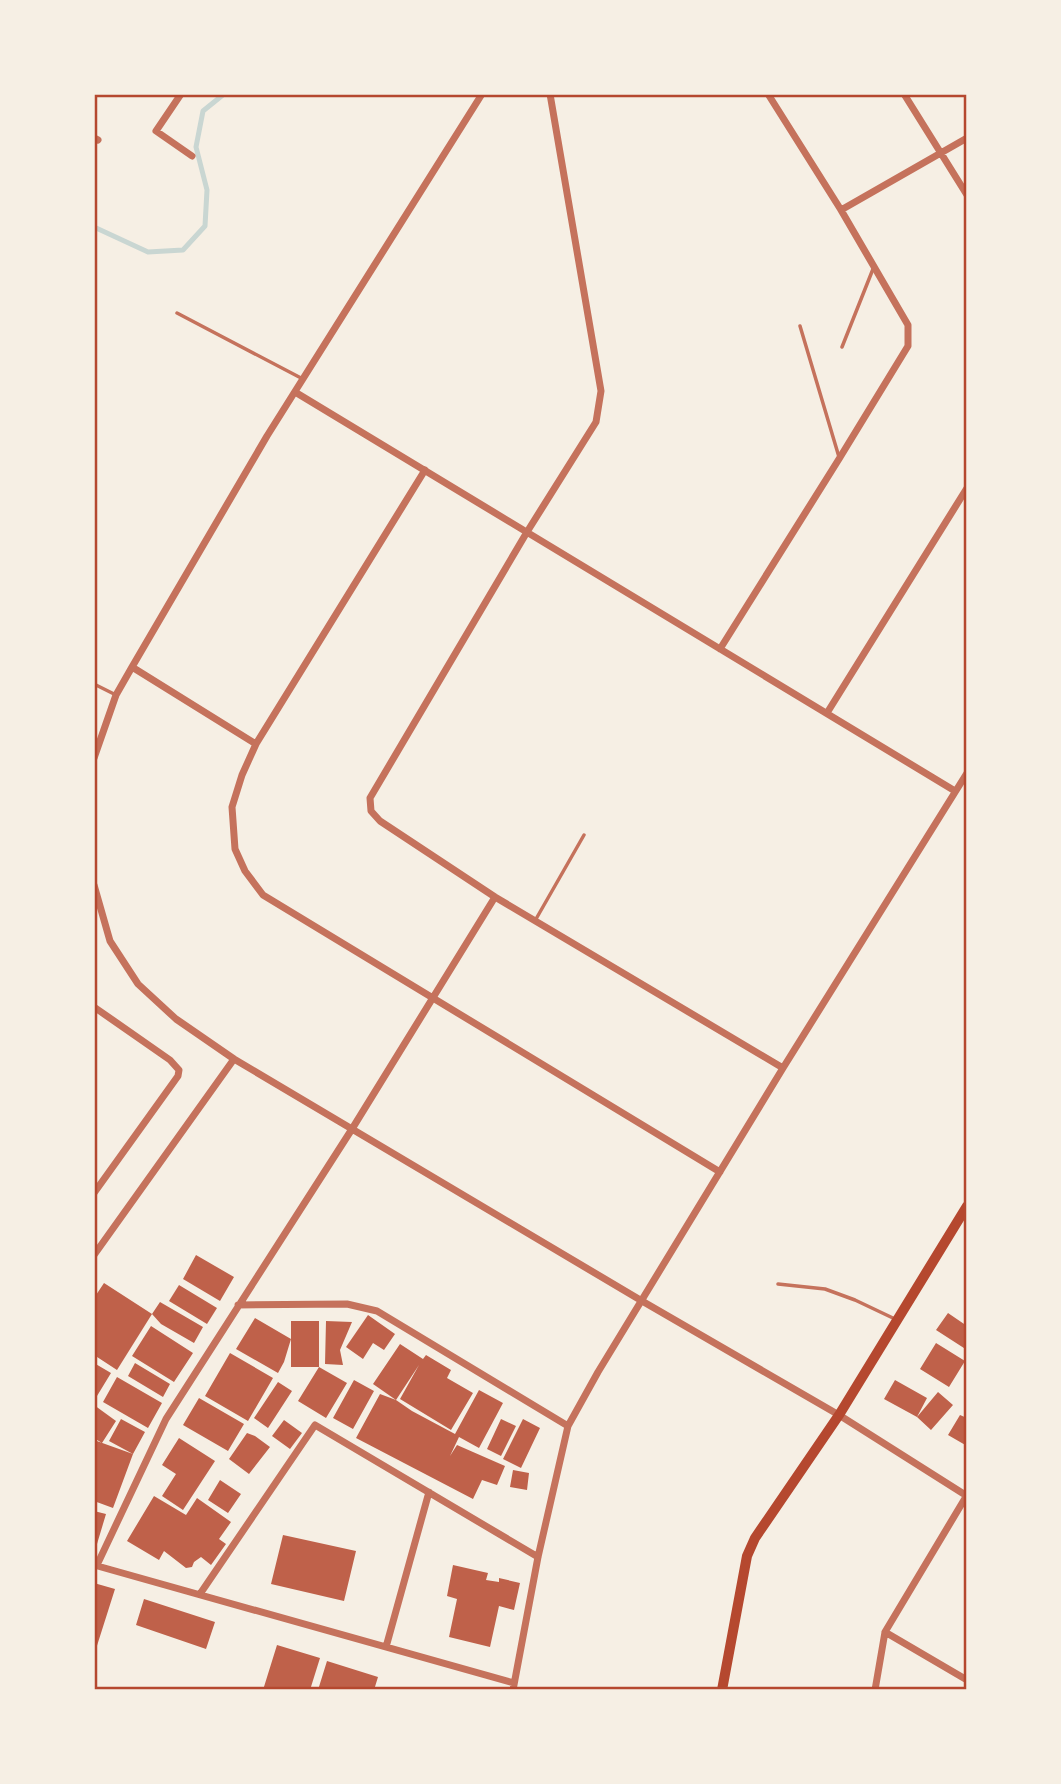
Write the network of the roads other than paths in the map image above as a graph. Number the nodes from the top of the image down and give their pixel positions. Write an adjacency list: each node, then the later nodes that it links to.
1 (181, 94): 8 (street)
2 (482, 94): 15 (street)
3 (550, 94): 20 (street)
4 (768, 94): 10 (street)
5 (904, 94): 7 (street)
6 (967, 138): 7 (street)
7 (941, 154): 9 (street); 10 (street)
8 (192, 156)
9 (967, 195)
10 (841, 210): 11 (street)
11 (874, 267): 14 (lane); 17 (street)
12 (177, 313): 15 (lane)
13 (800, 327): 17 (lane)
14 (842, 347)
15 (303, 379): 16 (street)
16 (295, 392): 18 (street); 22 (street)
17 (839, 459): 21 (street)
18 (425, 470): 20 (street); 26 (street)
19 (967, 488): 25 (street)
20 (527, 532): 21 (street); 32 (street)
21 (720, 649): 25 (street)
22 (132, 667): 24 (street); 26 (street)
23 (94, 684): 24 (lane)
24 (116, 695): 27 (street)
25 (827, 713): 29 (street)
26 (256, 744): 34 (street)
27 (94, 758)
28 (967, 773): 29 (street)
29 (955, 791): 37 (street)
30 (584, 835): 33 (lane)
31 (94, 885): 36 (street)
32 (495, 897): 33 (street); 34 (street)
33 (535, 921): 37 (street)
34 (433, 998): 38 (street); 39 (street)
35 (94, 1007): 40 (street)
36 (234, 1059): 38 (street); 42 (street)
37 (783, 1068): 39 (street)
38 (352, 1129): 44 (street); 45 (street)
39 (720, 1172): 44 (street)
40 (94, 1193)
41 (967, 1206): 46 (main road)
42 (94, 1255)
43 (778, 1284): 46 (lane)
44 (642, 1301): 47 (street); 48 (street)
45 (238, 1306): 48 (street); 52 (street)
46 (897, 1320): 47 (main road)
47 (839, 1415): 50 (street); 58 (main road)
48 (568, 1426): 51 (street)
49 (429, 1492): 51 (street); 53 (street); 55 (street)
50 (966, 1495): 54 (street)
51 (538, 1557): 57 (street)
52 (96, 1565): 53 (street)
53 (200, 1594): 55 (street)
54 (886, 1632): 56 (street); 59 (street)
55 (386, 1647): 57 (street)
56 (967, 1680)
57 (514, 1686)
58 (722, 1689)
59 (875, 1689)

